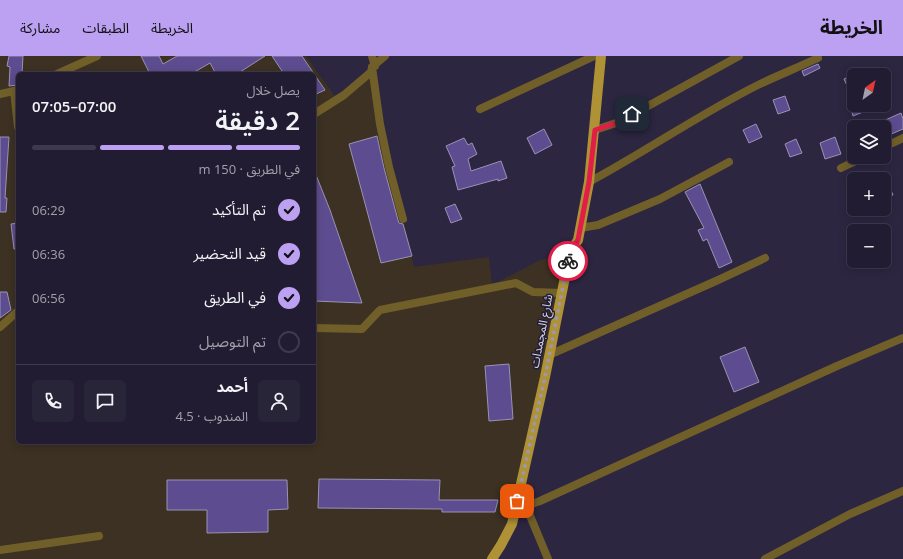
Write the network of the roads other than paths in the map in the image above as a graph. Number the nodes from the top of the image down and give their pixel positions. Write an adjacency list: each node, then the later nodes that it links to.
1 (97, 56): 9 (street)
2 (372, 56): 8 (street)
3 (385, 56): 8 (street)
4 (594, 56): 12 (street)
5 (601, 56): 14 (main road, شارع المجمدات)
6 (739, 56): 14 (street)
7 (818, 58): 20 (street)
8 (374, 67): 13 (street); 21 (street)
9 (61, 72)
10 (16, 91): 11 (street)
11 (0, 94)
12 (480, 109)
13 (316, 113)
14 (595, 130): 20 (main road, شارع المجمدات)
15 (903, 138): 16 (street)
16 (891, 144)
17 (729, 162): 22 (street)
18 (849, 164): 19 (street)
19 (841, 168)
20 (589, 182): 22 (main road, شارع المجمدات)
21 (404, 219)
22 (580, 228): 24 (main road, شارع المجمدات)
23 (765, 258): 29 (street)
24 (562, 293): 27 (street); 29 (main road, شارع المجمدات)
25 (16, 313): 26 (street)
26 (0, 327)
27 (316, 328)
28 (903, 338): 31 (street)
29 (550, 355): 31 (main road, شارع المجمدات)
30 (903, 491): 36 (street)
31 (521, 503): 34 (main road, شارع المجمدات); 35 (street)
32 (99, 536): 33 (street)
33 (0, 550)
34 (492, 559)
35 (548, 559)
36 (765, 559)

